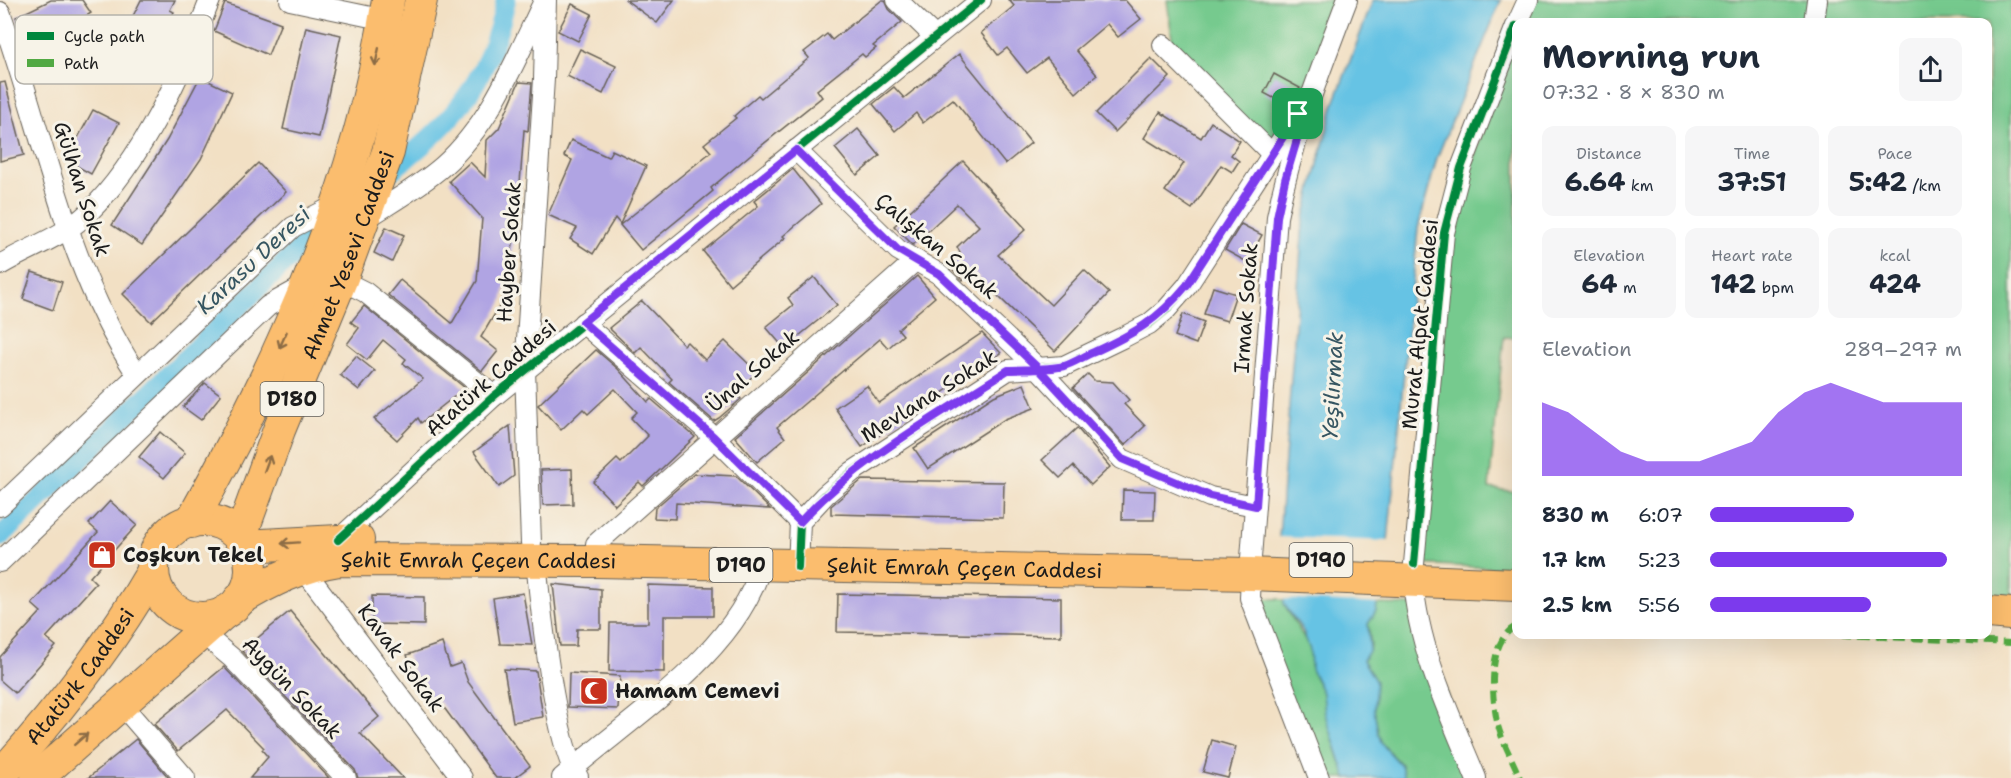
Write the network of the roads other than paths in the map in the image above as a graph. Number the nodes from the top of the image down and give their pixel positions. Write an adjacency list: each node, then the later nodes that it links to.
1 (210, 0): 12 (street)
2 (290, 0): 10 (street)
3 (421, 0): 24 (highway, Ahmet Yesevi Caddesi / D180)
4 (545, 0): 24 (street); 31 (street, Hayber Sokak)
5 (897, 0): 15 (street)
6 (981, 0): 15 (street, Atatürk Caddesi)
7 (1347, 0): 21 (street, Irmak Sokak)
8 (1528, 0): 13 (street, Murat Alpat Caddesi)
9 (1817, 0): 14 (street)
10 (387, 10): 24 (highway, Ahmet Yesevi Caddesi / D180, one-way to 24)
11 (0, 12): 18 (street, Gülhan Sokak)
12 (204, 15)
13 (1520, 18)
14 (1815, 18)
15 (935, 37): 22 (street, Atatürk Caddesi)
16 (1512, 37): 49 (street, Murat Alpat Caddesi)
17 (1163, 45): 23 (street)
18 (15, 60)
19 (23, 84): 25 (street, Gülhan Sokak)
20 (172, 84): 25 (street)
21 (1310, 96): 23 (street, Mevlana Sokak); 36 (street, Irmak Sokak)
22 (796, 150): 26 (street, Çalışkan Sokak); 29 (street, Atatürk Caddesi)
23 (1272, 154): 30 (street, Mevlana Sokak)
24 (351, 212): 28 (highway, Ahmet Yesevi Caddesi / D180); 32 (street)
25 (68, 229): 27 (street); 32 (street, Gülhan Sokak)
26 (916, 260): 30 (street, Çalışkan Sokak); 34 (street, Ünal Sokak)
27 (0, 265)
28 (328, 273): 33 (street); 37 (highway, Ahmet Yesevi Caddesi / D180, one-way to 37); 39 (highway, Ahmet Yesevi Caddesi / D180, one-way to 28); 43 (street)
29 (583, 322): 31 (street, Atatürk Caddesi); 34 (street)
30 (1038, 368): 36 (street, Çalışkan Sokak); 41 (street, Mevlana Sokak)
31 (525, 370): 33 (street, Atatürk Caddesi); 42 (street, Hayber Sokak)
32 (136, 373): 35 (street)
33 (494, 396): 38 (street, Atatürk Caddesi)
34 (714, 437): 40 (street, Ünal Sokak); 41 (street)
35 (0, 506)
36 (1256, 506): 45 (street, Irmak Sokak)
37 (191, 522): 39 (highway); 48 (highway, Atatürk Caddesi)
38 (338, 540): 39 (highway, Şehit Emrah Çeçen Caddesi / D190, one-way to 39); 42 (highway, Şehit Emrah Çeçen Caddesi / D190)
39 (243, 542): 53 (highway, Atatürk Caddesi)
40 (596, 544): 41 (highway, Şehit Emrah Çeçen Caddesi / D190); 42 (highway, Şehit Emrah Çeçen Caddesi / D190)
41 (799, 546): 44 (highway, Şehit Emrah Çeçen Caddesi / D190); 45 (highway, Şehit Emrah Çeçen Caddesi / D190)
42 (534, 552): 44 (highway, Şehit Emrah Çeçen Caddesi / D190); 46 (highway, Şehit Emrah Çeçen Caddesi / D190); 58 (street, Hayber Sokak)
43 (0, 562)
44 (761, 566): 58 (street)
45 (1251, 566): 49 (highway, Şehit Emrah Çeçen Caddesi / D190); 64 (street, Irmak Sokak)
46 (302, 567): 53 (highway, Şehit Emrah Çeçen Caddesi / D190); 63 (street, Kavak Sokak)
47 (1512, 569): 49 (highway, D190)
48 (153, 571): 53 (highway, Atatürk Caddesi); 59 (highway, Atatürk Caddesi)
49 (1402, 572): 50 (highway, Şehit Emrah Çeçen Caddesi / D190); 65 (street, Murat Alpat Caddesi)
50 (1512, 585)
51 (1992, 596): 52 (highway)
52 (2011, 598)
53 (232, 606): 56 (highway, Atatürk Caddesi)
54 (1992, 612): 55 (highway)
55 (2011, 614)
56 (202, 633): 57 (highway, Atatürk Caddesi); 62 (street, Aygün Sokak)
57 (121, 704): 60 (highway, Atatürk Caddesi, one-way to 57); 61 (street)
58 (571, 775)
59 (0, 776)
60 (37, 778)
61 (185, 778)
62 (346, 778)
63 (462, 778)
64 (1319, 778)
65 (1476, 778)

